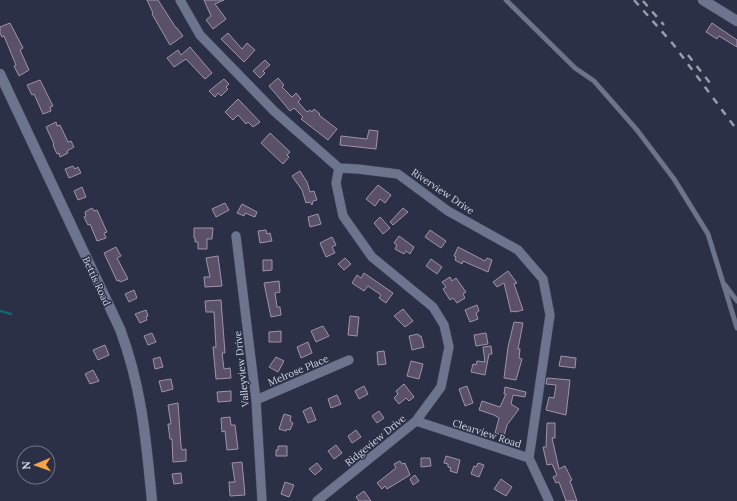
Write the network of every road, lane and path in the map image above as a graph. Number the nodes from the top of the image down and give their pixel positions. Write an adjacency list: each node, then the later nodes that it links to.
1 (180, 0): 6 (street)
2 (506, 0): 8 (lane)
3 (703, 0): 4 (street)
4 (737, 22)
5 (0, 74): 15 (street, Bettis Road)
6 (339, 168): 13 (street, Ridgeview Drive); 14 (street, Riverview Drive)
7 (236, 236): 12 (street, Valleyview Drive)
8 (724, 282): 9 (lane); 10 (lane)
9 (737, 301)
10 (737, 328)
11 (349, 360): 12 (street, Melrose Place)
12 (256, 400): 16 (street, Valleyview Drive)
13 (416, 421): 14 (street, Clearview Road); 17 (street, Ridgeview Drive)
14 (529, 458): 18 (street, Clearview Road)
15 (152, 501)
16 (262, 501)
17 (317, 501)
18 (549, 501)

